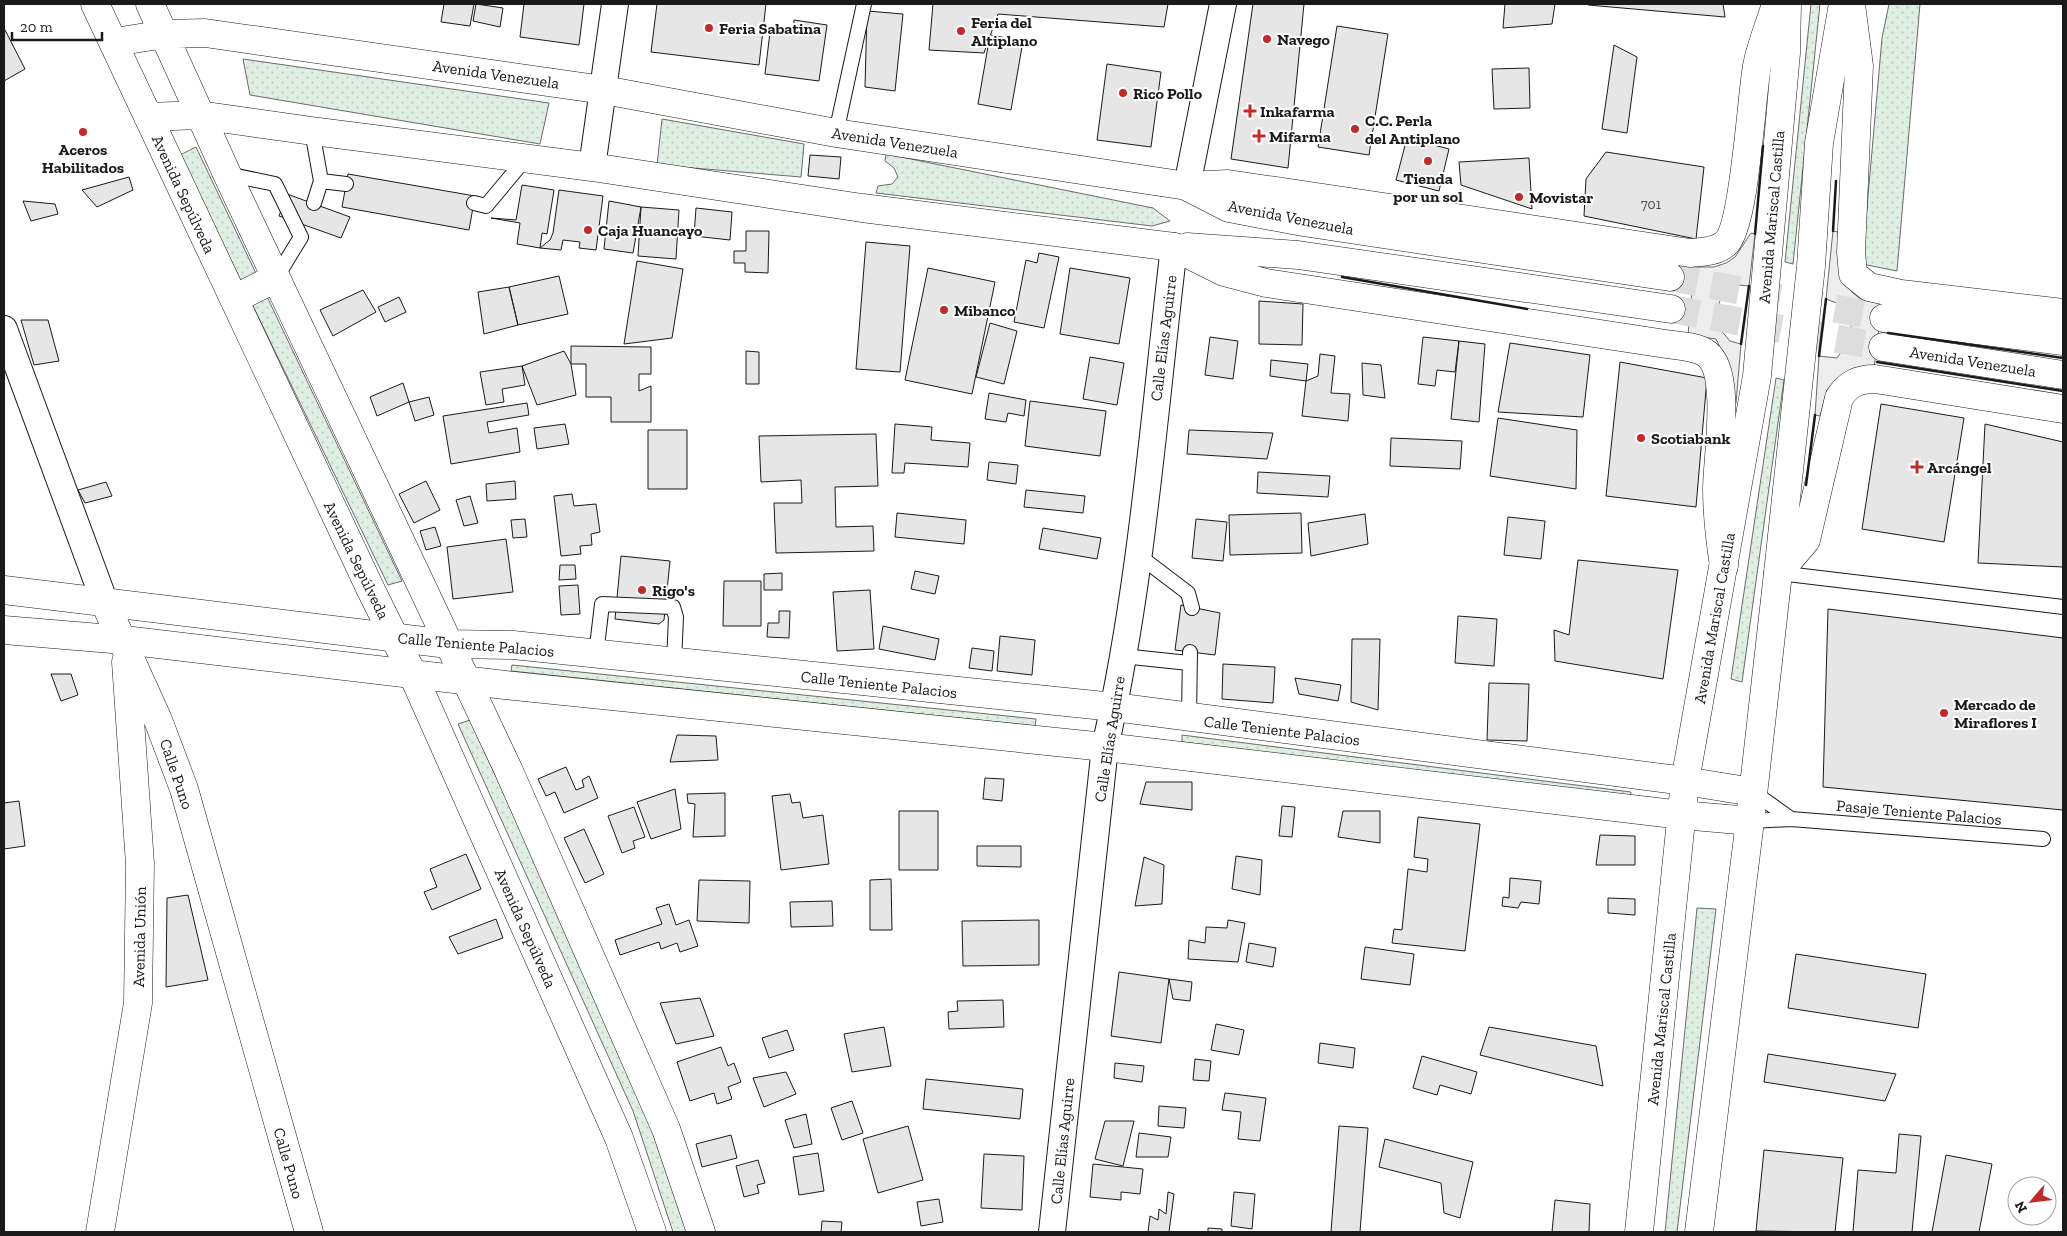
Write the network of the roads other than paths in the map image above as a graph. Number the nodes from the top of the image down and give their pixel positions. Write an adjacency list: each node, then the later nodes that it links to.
1 (95, 4): 11 (main road, Avenida Sepúlveda)
2 (150, 4): 10 (main road)
3 (615, 4): 12 (street)
4 (864, 4): 16 (lane)
5 (1223, 4): 22 (street)
6 (1776, 4): 22 (main road)
7 (1788, 4): 38 (main road, Avenida Mariscal Castilla)
8 (1844, 4): 39 (main road)
9 (1851, 4): 30 (main road)
10 (164, 34): 11 (main road, Avenida Venezuela); 12 (main road, Avenida Venezuela); 13 (main road)
11 (114, 42): 14 (main road, Avenida Sepúlveda)
12 (604, 90): 16 (main road, Avenida Venezuela); 18 (street)
13 (200, 114): 14 (main road, Avenida Venezuela); 15 (main road, Avenida Venezuela); 19 (main road)
14 (148, 116): 28 (main road, Avenida Sepúlveda)
15 (312, 132): 17 (main road, Avenida Venezuela); 20 (lane)
16 (836, 133): 22 (main road, Avenida Venezuela)
17 (526, 158): 18 (main road, Avenida Venezuela); 24 (lane)
18 (592, 167): 25 (main road, Avenida Venezuela)
19 (227, 174): 26 (main road); 26 (lane)
20 (321, 181): 21 (lane); 23 (lane)
21 (346, 184)
22 (1187, 186): 27 (main road, Avenida Venezuela)
23 (314, 203)
24 (474, 204)
25 (1174, 246): 29 (main road, Avenida Venezuela); 37 (street, Calle Elías Aguirre); 38 (main road)
26 (276, 278): 28 (main road); 47 (main road)
27 (1670, 278)
28 (234, 299): 45 (main road, Avenida Sepúlveda)
29 (1671, 309)
30 (2063, 313)
31 (1884, 318): 33 (main road, Avenida Venezuela)
32 (4, 329): 41 (street, Calle Puno)
33 (2063, 340)
34 (1883, 347): 35 (main road, Avenida Venezuela)
35 (2063, 375)
36 (2063, 409): 39 (main road)
37 (1138, 555): 43 (lane); 49 (street, Calle Elías Aguirre)
38 (1724, 566): 56 (main road, Avenida Mariscal Castilla)
39 (1778, 573): 42 (lane); 57 (main road)
40 (4, 590): 41 (main road, Calle Teniente Palacios)
41 (105, 603): 45 (main road, Calle Teniente Palacios); 46 (main road, Calle Puno)
42 (2063, 607)
43 (1192, 608)
44 (4, 630): 46 (main road)
45 (395, 638): 47 (main road, Calle Teniente Palacios); 51 (main road, Avenida Sepúlveda)
46 (124, 640): 51 (main road); 62 (main road, Avenida Unión); 63 (main road, Calle Puno)
47 (448, 644): 48 (main road, Calle Teniente Palacios); 52 (main road)
48 (596, 655): 50 (main road, Calle Teniente Palacios); 50 (lane)
49 (1122, 656): 53 (street, Calle Elías Aguirre); 54 (lane)
50 (674, 663): 53 (main road, Calle Teniente Palacios)
51 (413, 675): 52 (main road); 64 (main road, Avenida Sepúlveda)
52 (466, 680): 55 (main road); 65 (main road)
53 (1114, 707): 54 (main road, Calle Teniente Palacios); 55 (street, Calle Elías Aguirre)
54 (1190, 718): 56 (main road, Calle Teniente Palacios)
55 (1105, 748): 58 (main road); 66 (street, Calle Elías Aguirre)
56 (1685, 781): 57 (main road, Calle Teniente Palacios); 58 (main road, Avenida Mariscal Castilla)
57 (1753, 792): 59 (lane); 60 (main road)
58 (1682, 815): 60 (main road); 67 (main road, Avenida Mariscal Castilla)
59 (1792, 820): 60 (lane, Pasaje Teniente Palacios); 61 (lane, Pasaje Teniente Palacios)
60 (1750, 821): 68 (main road)
61 (2043, 839)
62 (100, 1232)
63 (309, 1232)
64 (652, 1232)
65 (701, 1232)
66 (1052, 1232)
67 (1639, 1232)
68 (1700, 1232)

